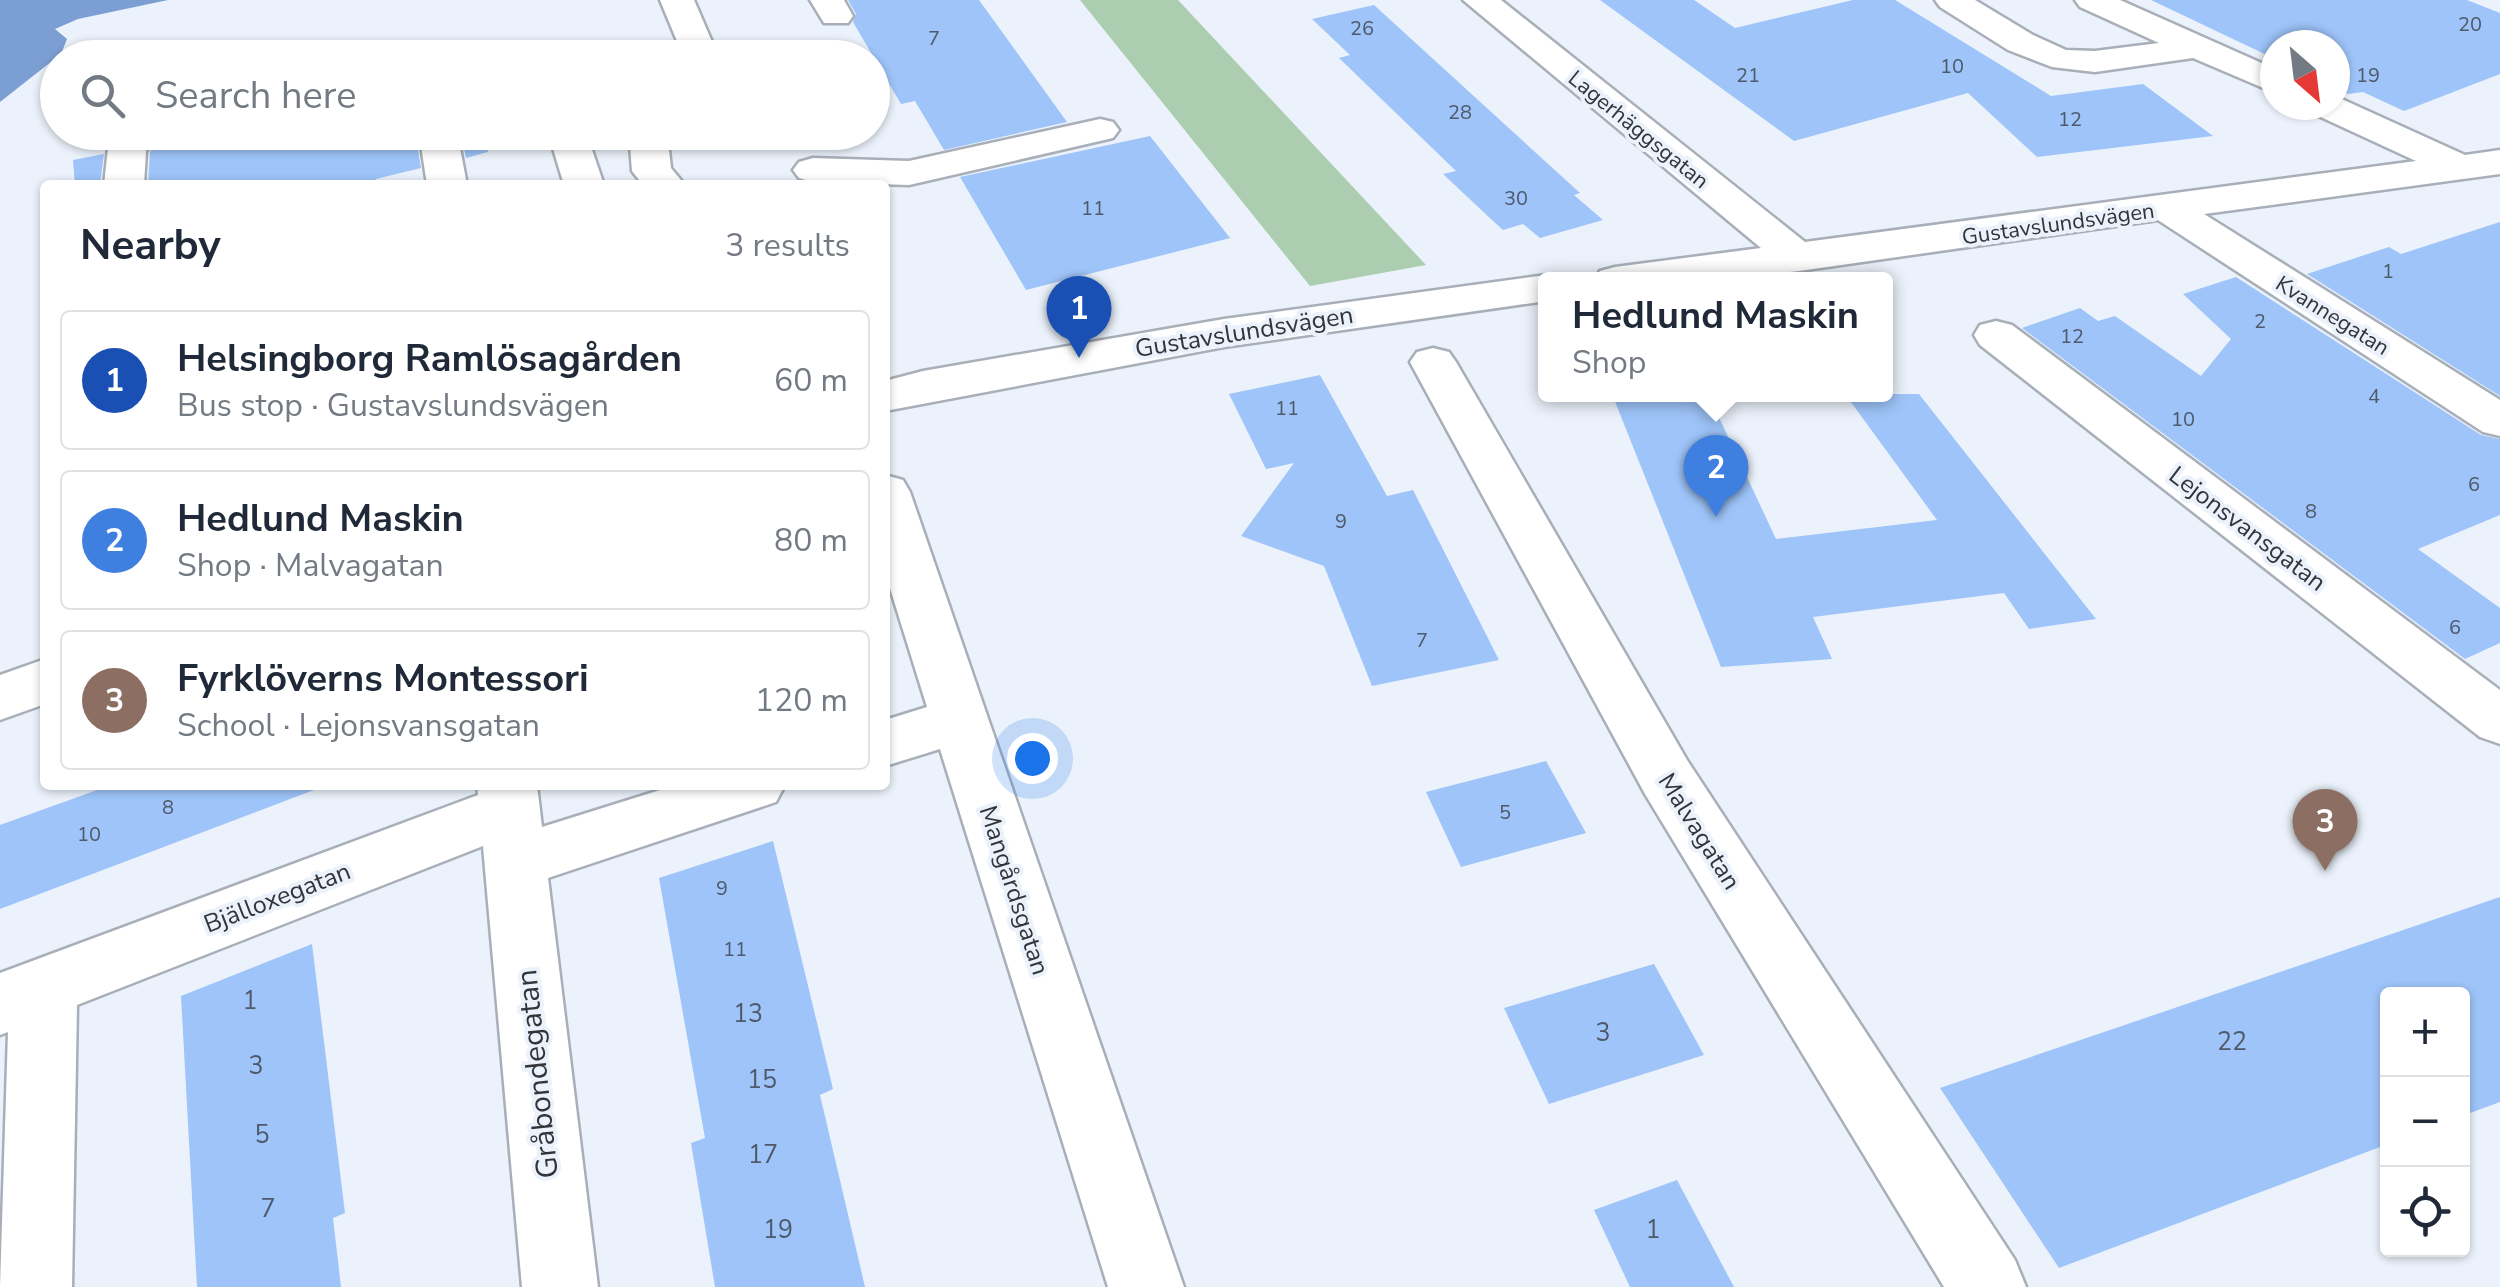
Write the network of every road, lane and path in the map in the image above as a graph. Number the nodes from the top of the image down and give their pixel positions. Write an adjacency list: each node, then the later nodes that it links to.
1 (677, 0): 5 (street)
2 (1480, 0): 21 (street, Lagerhäggsgatan)
3 (1952, 0): 6 (street)
4 (2092, 0): 6 (street)
5 (694, 40)
6 (2198, 47): 7 (street)
7 (2260, 75)
8 (2350, 115): 15 (street)
9 (1100, 130): 14 (street)
10 (126, 150): 16 (street)
11 (441, 150): 17 (street)
12 (572, 150): 18 (street)
13 (650, 150): 19 (street)
14 (811, 163)
15 (2481, 165): 20 (street, Gustavslundsvägen)
16 (124, 180)
17 (445, 180)
18 (582, 180)
19 (660, 180)
20 (2168, 208): 21 (street, Gustavslundsvägen); 27 (street, Kvannegatan)
21 (1799, 258): 22 (street, Gustavslundsvägen)
22 (1682, 272)
23 (1538, 289): 26 (street, Gustavslundsvägen)
24 (1996, 336): 32 (street, Lejonsvansgatan)
25 (1432, 362): 40 (street, Malvagatan)
26 (890, 395)
27 (2500, 421)
28 (890, 507): 31 (street, Mangårdsgatan)
29 (40, 684): 30 (street)
30 (0, 698)
31 (960, 720): 33 (street); 39 (street, Mangårdsgatan)
32 (2500, 721)
33 (890, 742)
34 (719, 790): 35 (street)
35 (511, 819): 36 (street, Bjälloxegatan); 38 (street, Gråbondegatan)
36 (22, 995): 37 (street, Bjälloxegatan)
37 (34, 1287)
38 (560, 1287)
39 (1146, 1287)
40 (1988, 1287)

